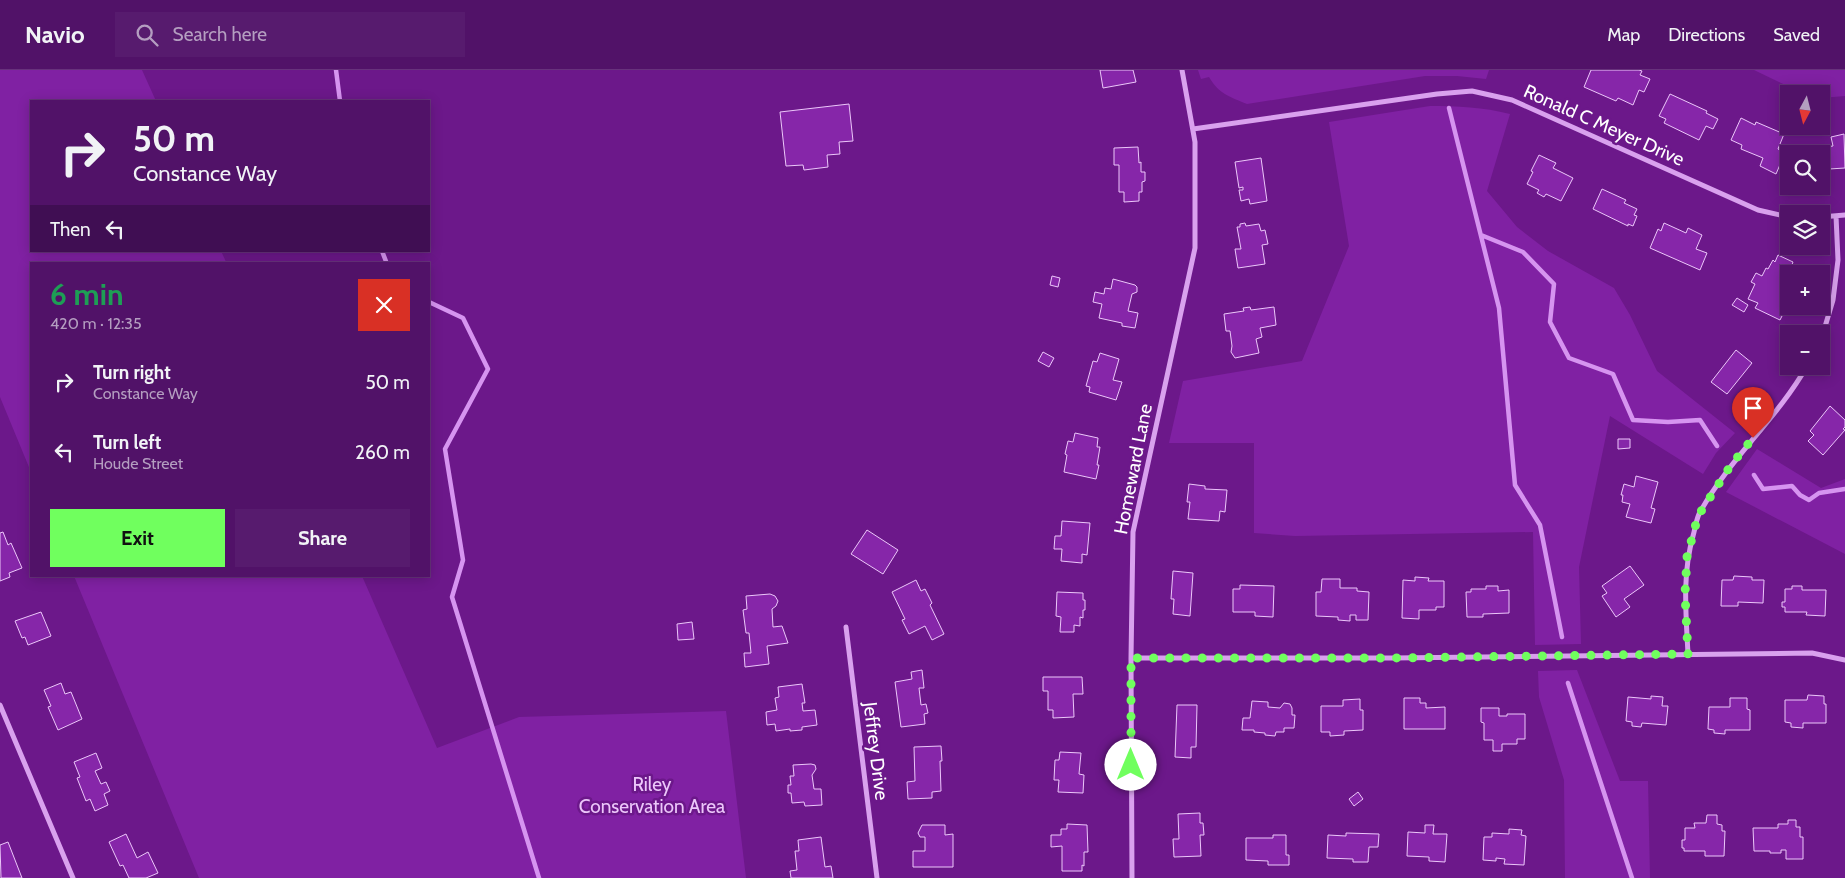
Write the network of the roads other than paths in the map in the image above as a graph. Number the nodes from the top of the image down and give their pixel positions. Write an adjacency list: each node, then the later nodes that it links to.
1 (1182, 70): 2 (street, Homeward Lane)
2 (1193, 129): 3 (street, Ronald C Meyer Drive); 11 (street, Homeward Lane)
3 (1780, 215)
4 (1845, 215): 6 (street)
5 (1830, 216): 6 (street)
6 (1836, 216): 7 (street)
7 (1826, 325)
8 (1802, 375): 10 (street)
9 (846, 627): 15 (street, Jeffrey Drive)
10 (1688, 654): 11 (street); 12 (street)
11 (1131, 658): 16 (street, Homeward Lane)
12 (1845, 660)
13 (0, 705): 14 (street)
14 (73, 878)
15 (877, 878)
16 (1132, 878)

